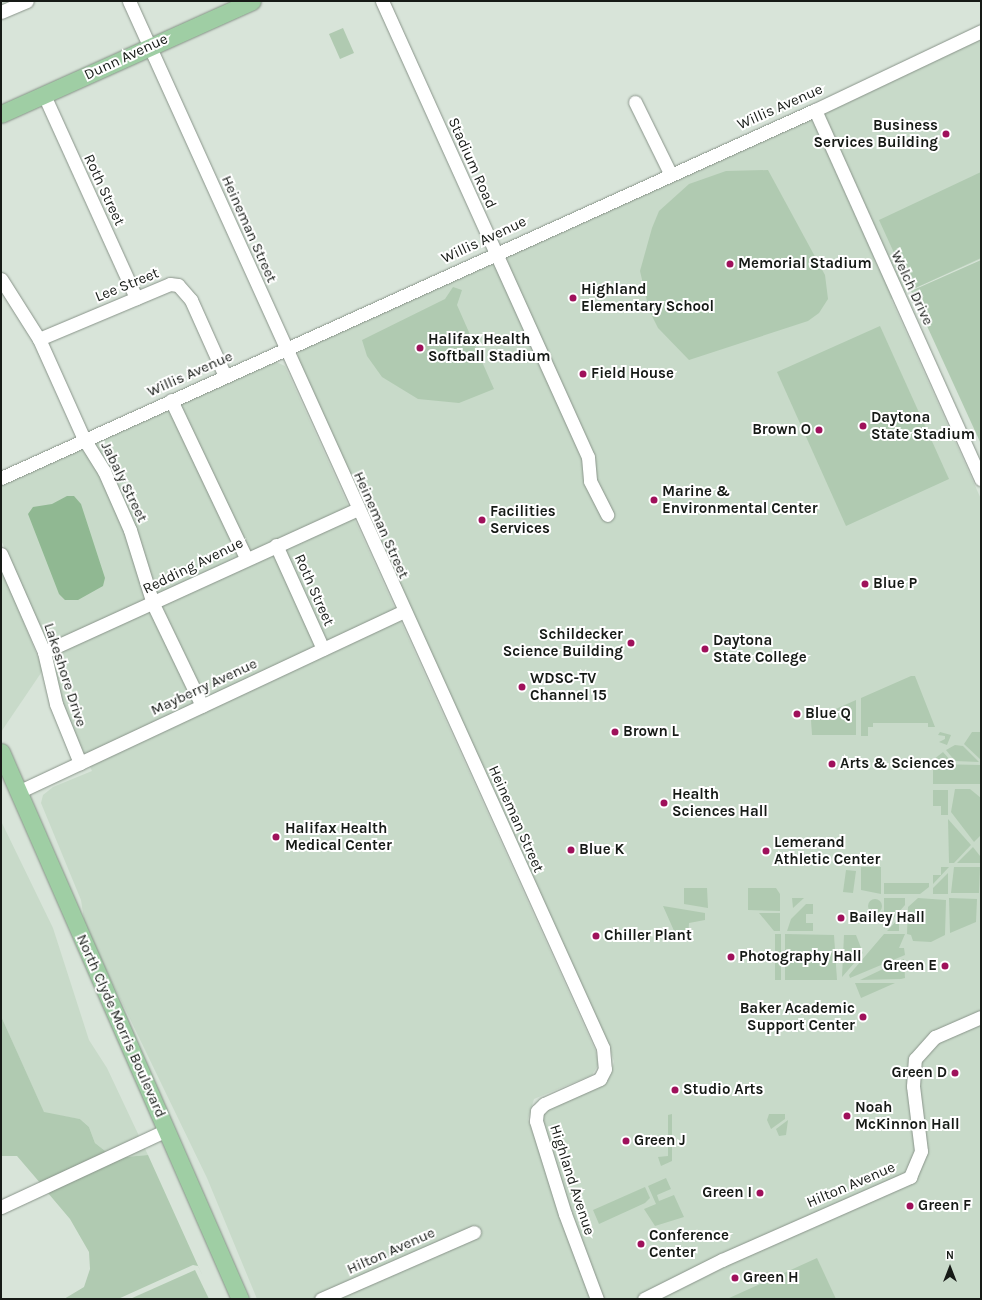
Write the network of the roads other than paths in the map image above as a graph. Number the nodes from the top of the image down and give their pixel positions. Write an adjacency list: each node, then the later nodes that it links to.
1 (27, 1): 5 (street)
2 (129, 1): 7 (street, Heineman Street)
3 (252, 1): 7 (main road, Dunn Avenue)
4 (382, 1): 13 (street, Stadium Road)
5 (1, 12)
6 (981, 31): 10 (street, Willis Avenue)
7 (152, 45): 8 (main road, Dunn Avenue); 17 (street, Heineman Street)
8 (44, 95): 11 (main road, Dunn Avenue); 15 (street, Roth Street)
9 (635, 102): 12 (street)
10 (815, 110): 12 (street, Willis Avenue); 22 (street, Welch Drive)
11 (1, 114)
12 (670, 173): 13 (street, Willis Avenue)
13 (494, 253): 17 (street, Willis Avenue); 24 (street, Stadium Road)
14 (1, 278): 16 (street, Jabaly Street)
15 (136, 298): 16 (street, Lee Street); 18 (street, Lee Street)
16 (39, 339): 20 (street, Jabaly Street)
17 (286, 351): 18 (street, Willis Avenue); 23 (street, Heineman Street)
18 (224, 376): 19 (street, Willis Avenue)
19 (172, 400): 20 (street, Willis Avenue); 27 (street)
20 (84, 439): 21 (street, Willis Avenue); 28 (street, Jabaly Street)
21 (1, 478)
22 (981, 479)
23 (356, 510): 25 (street, Redding Avenue); 29 (street, Heineman Street)
24 (607, 514)
25 (276, 545): 27 (street, Redding Avenue); 30 (street, Roth Street)
26 (1, 554): 31 (street, Lakeshore Drive)
27 (246, 558): 28 (street, Redding Avenue)
28 (153, 604): 31 (street, Redding Avenue); 32 (street, Jabaly Street)
29 (403, 612): 30 (street, Mayberry Avenue); 37 (street, Heineman Street)
30 (323, 649): 32 (street, Mayberry Avenue)
31 (44, 652): 34 (street, Lakeshore Drive)
32 (202, 706): 34 (street, Mayberry Avenue)
33 (1, 752): 35 (main road, North Clyde Morris Boulevard)
34 (80, 763): 35 (street, Mayberry Avenue)
35 (18, 792): 38 (main road, North Clyde Morris Boulevard)
36 (981, 1017): 44 (street, Hilton Avenue)
37 (606, 1060): 43 (street, Highland Avenue)
38 (167, 1130): 39 (street); 41 (main road, North Clyde Morris Boulevard)
39 (1, 1207)
40 (474, 1232): 42 (street, Hilton Avenue)
41 (240, 1299)
42 (321, 1299)
43 (597, 1299)
44 (644, 1299)

